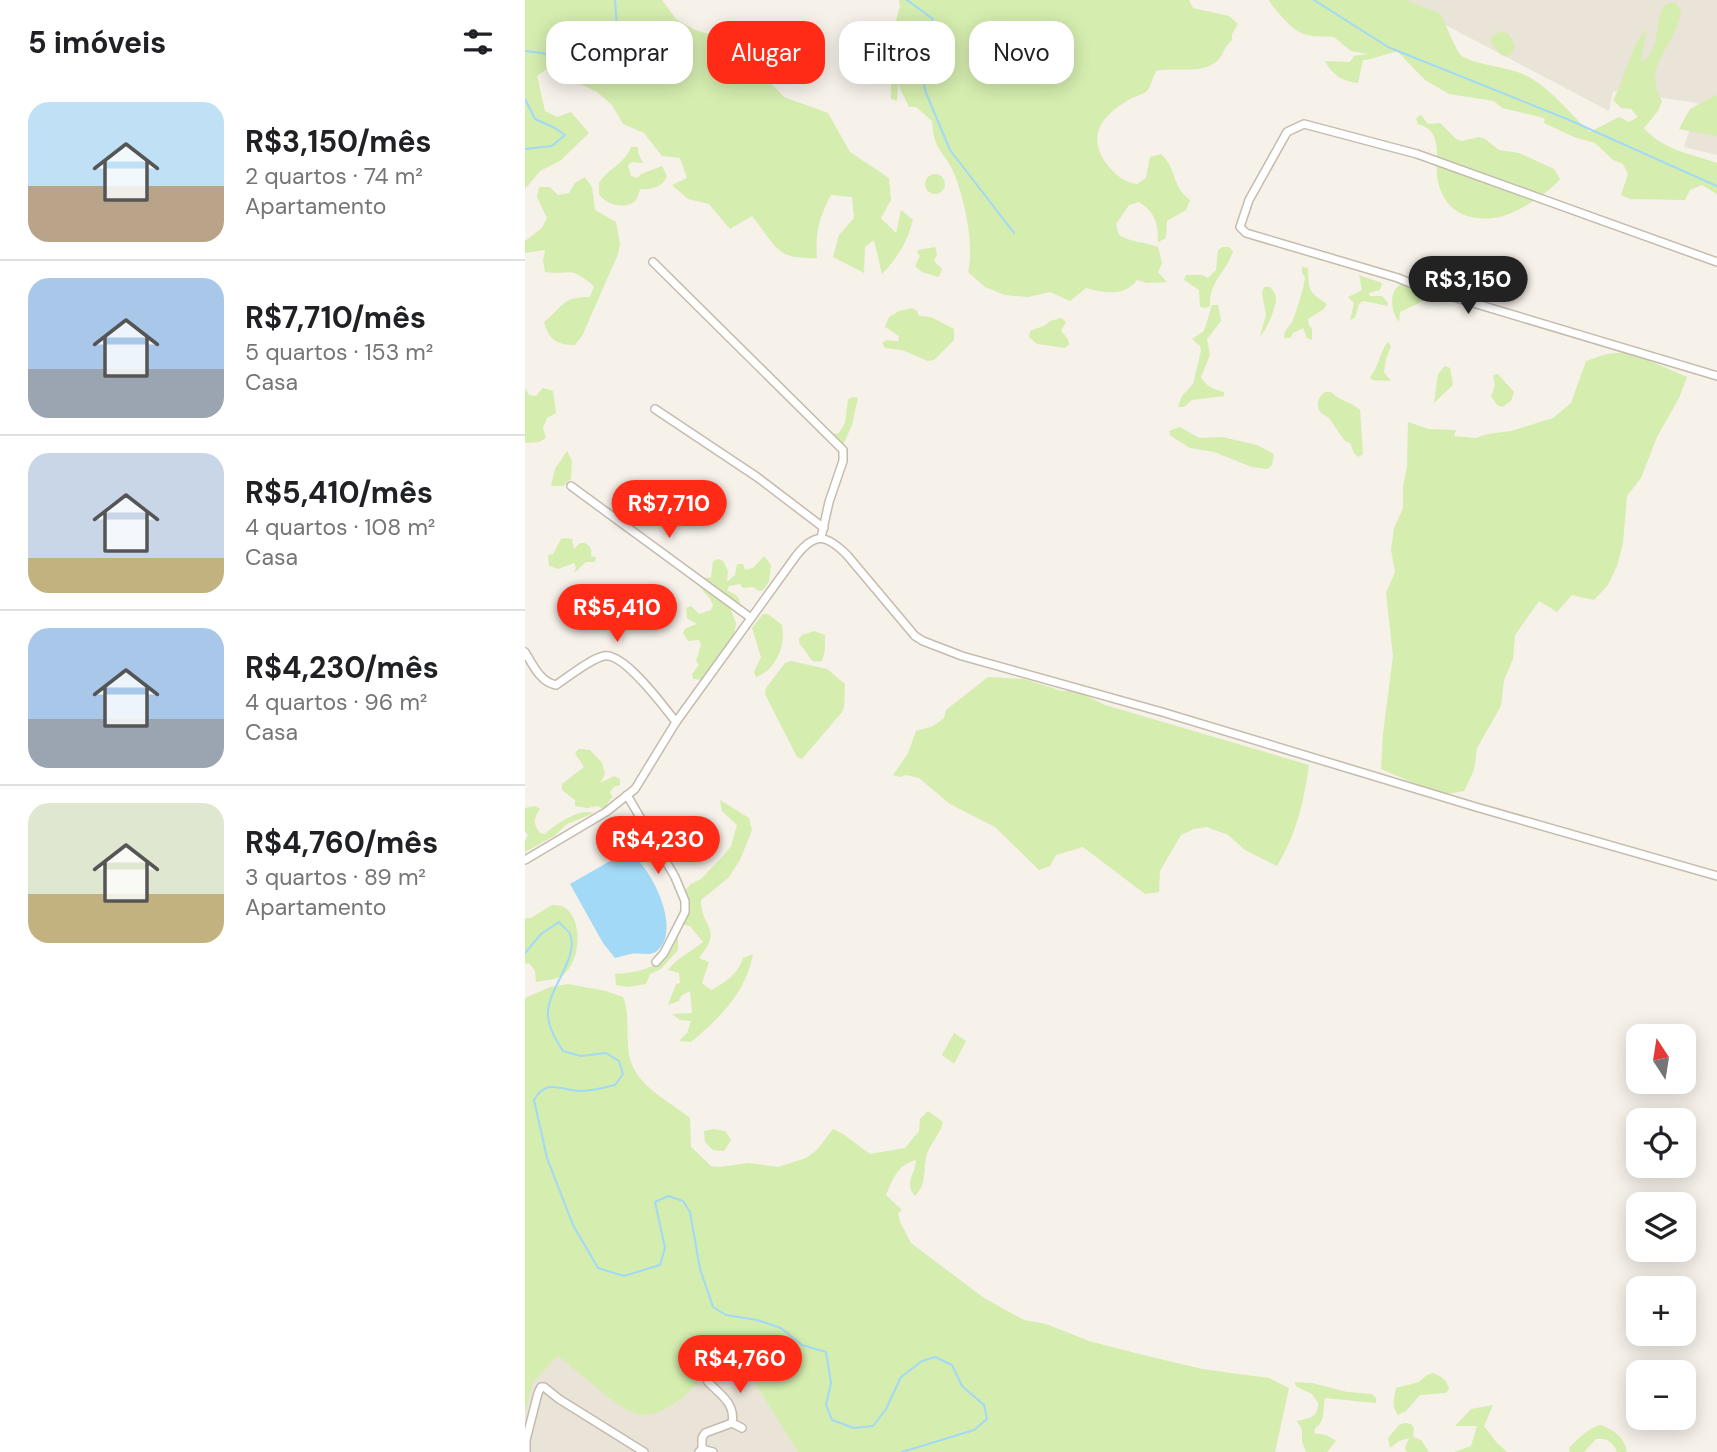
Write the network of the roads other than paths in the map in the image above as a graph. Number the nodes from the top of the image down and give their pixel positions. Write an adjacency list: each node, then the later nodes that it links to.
1 (653, 262): 6 (street)
2 (1717, 262): 3 (street)
3 (1717, 376)
4 (655, 409): 6 (street)
5 (571, 486): 8 (street)
6 (824, 528): 7 (street)
7 (821, 538): 8 (street); 13 (street)
8 (751, 618): 10 (street)
9 (525, 652): 10 (street)
10 (676, 722): 11 (street)
11 (627, 795): 12 (street); 14 (street)
12 (525, 860)
13 (1717, 876)
14 (656, 962)
15 (708, 1381): 16 (street)
16 (732, 1423): 17 (street); 19 (street)
17 (742, 1428)
18 (525, 1440): 20 (street); 21 (street)
19 (701, 1450): 22 (street)
20 (526, 1452)
21 (644, 1452)
22 (713, 1452)

